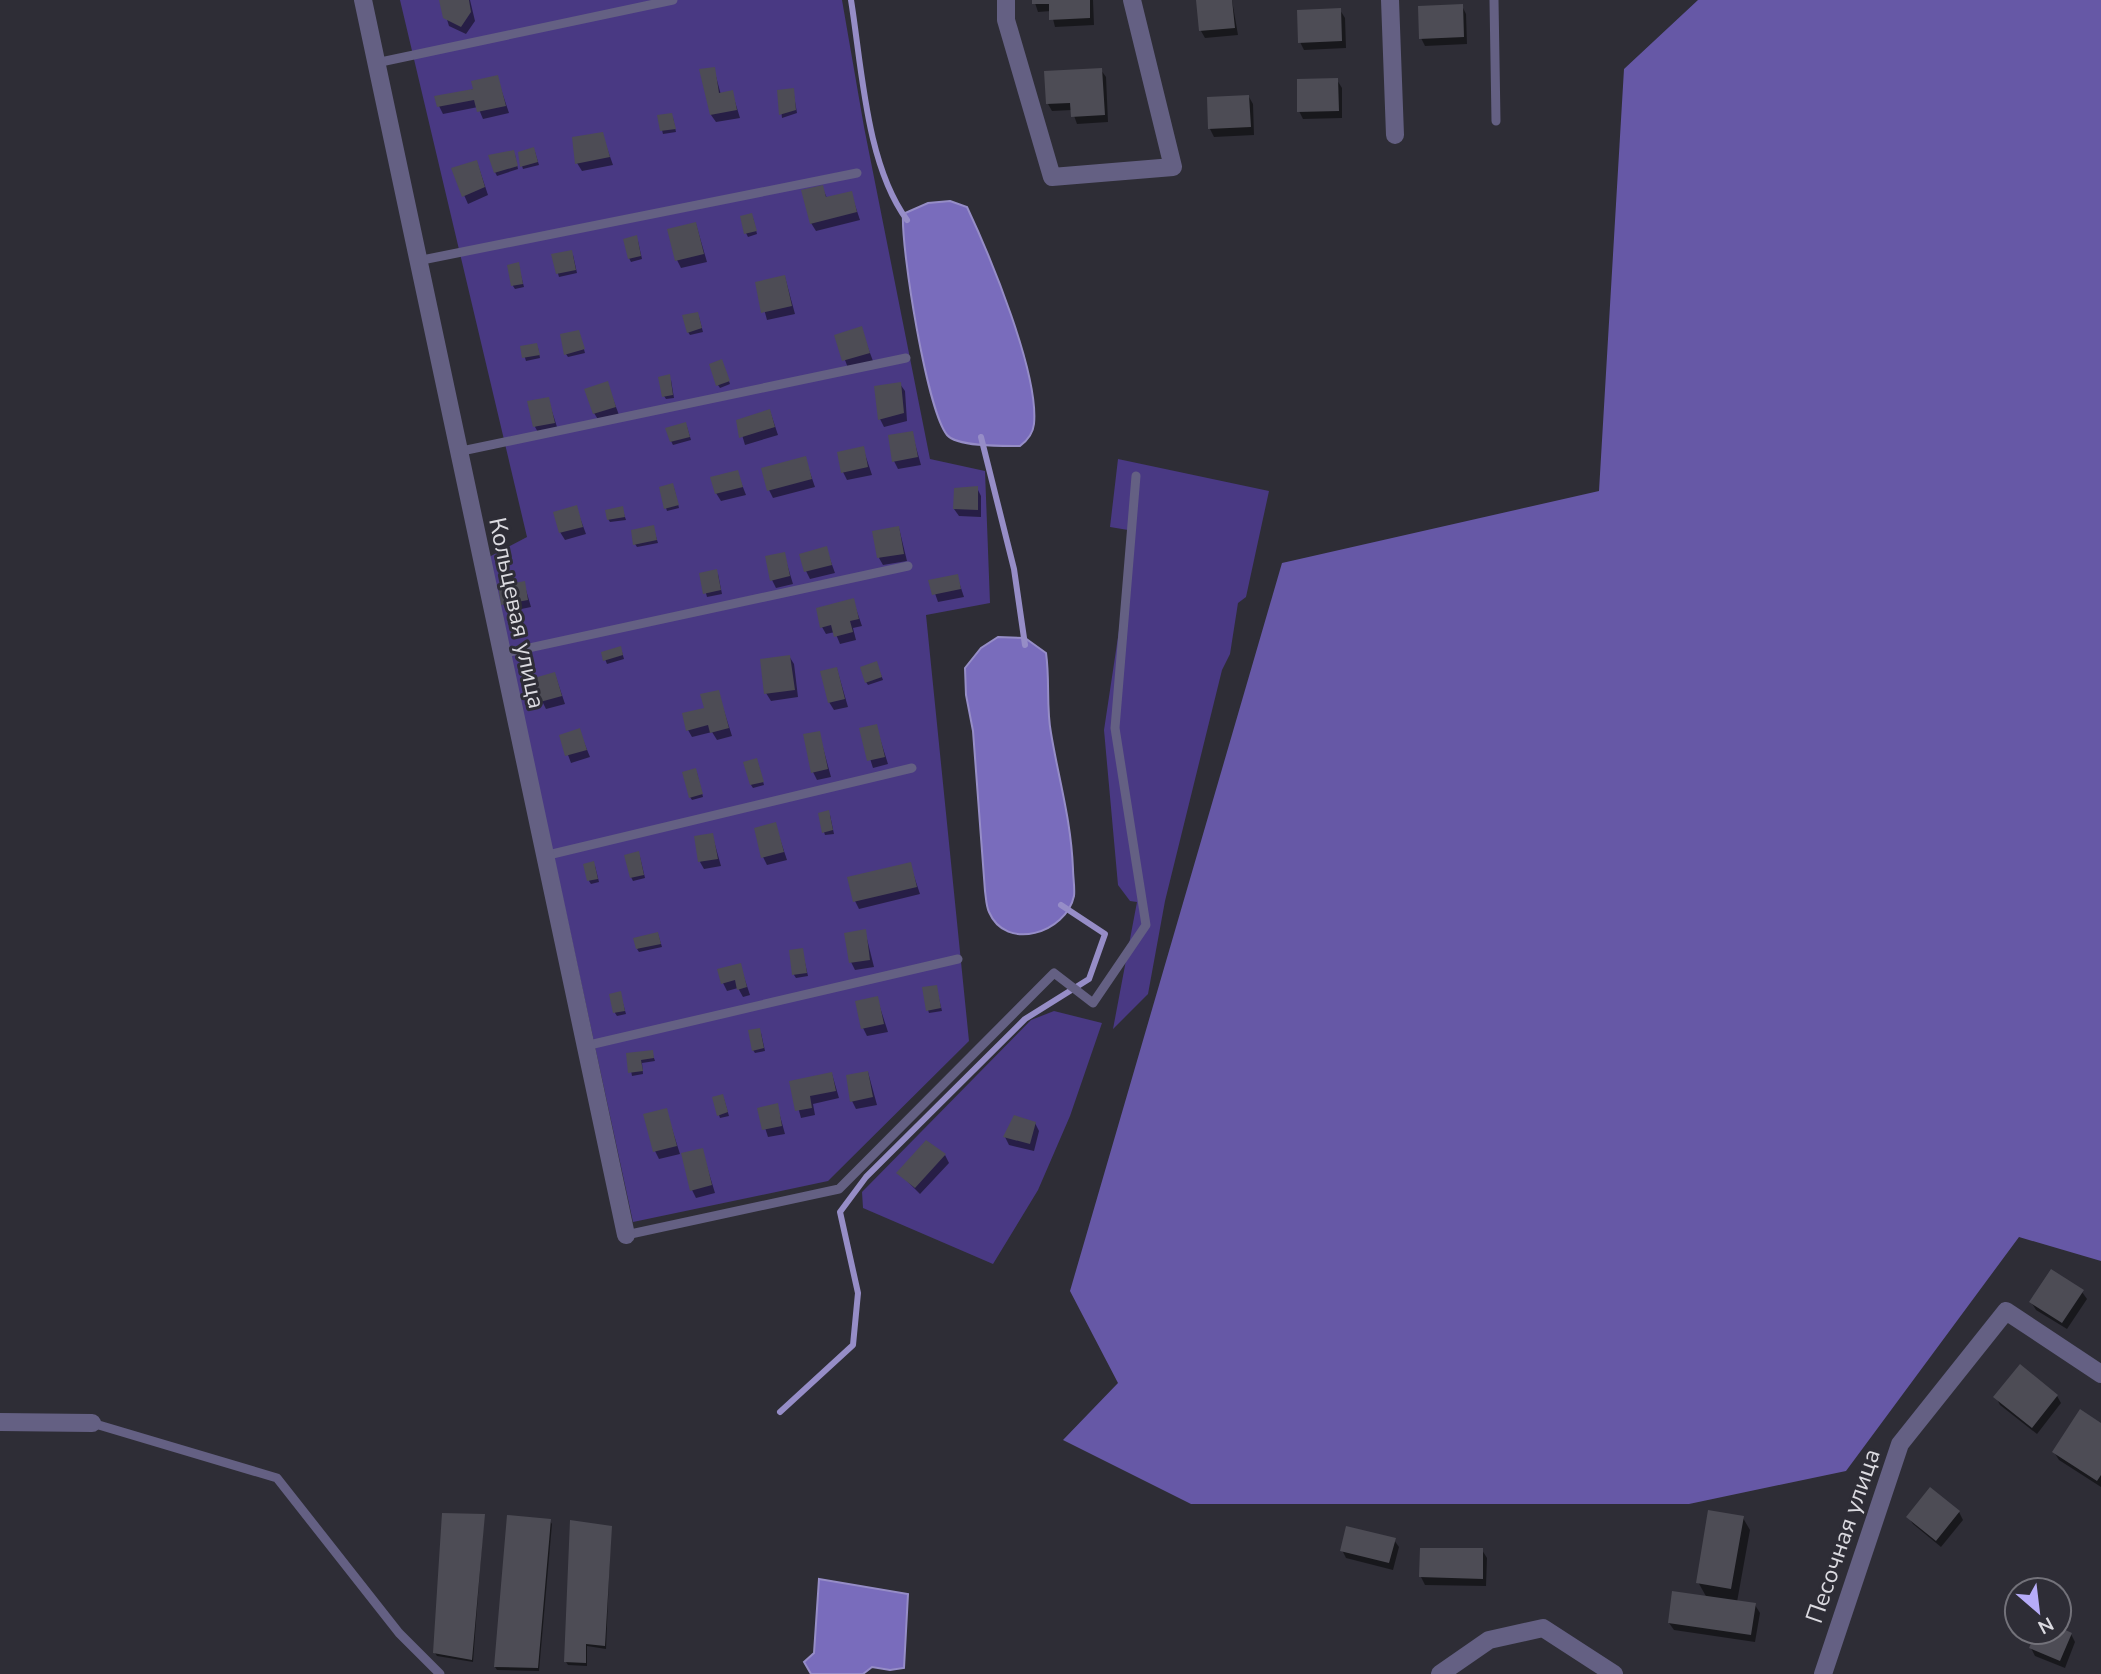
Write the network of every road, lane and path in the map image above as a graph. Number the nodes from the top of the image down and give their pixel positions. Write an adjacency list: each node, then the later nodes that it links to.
1 (363, 0): 7 (street, Кольцевая улица)
2 (673, 0): 7 (lane)
3 (1006, 0): 4 (street)
4 (1132, 0)
5 (1390, 0): 9 (street)
6 (1494, 0): 8 (lane)
7 (376, 62): 11 (street, Кольцевая улица)
8 (1496, 121)
9 (1395, 135)
10 (858, 173): 11 (lane)
11 (417, 261): 13 (street, Кольцевая улица)
12 (906, 358): 13 (lane)
13 (457, 452): 16 (street, Кольцевая улица)
14 (1136, 476): 21 (lane)
15 (908, 566): 16 (lane)
16 (501, 654): 18 (street, Кольцевая улица)
17 (912, 768): 18 (lane)
18 (544, 856): 20 (street, Кольцевая улица)
19 (958, 960): 20 (lane)
20 (585, 1046): 21 (street, Кольцевая улица)
21 (626, 1235)
22 (2101, 1374): 28 (street, Песочная улица)
23 (0, 1422): 24 (street)
24 (92, 1423): 25 (lane)
25 (440, 1674)
26 (1440, 1674): 27 (street)
27 (1614, 1674)
28 (1823, 1674)

